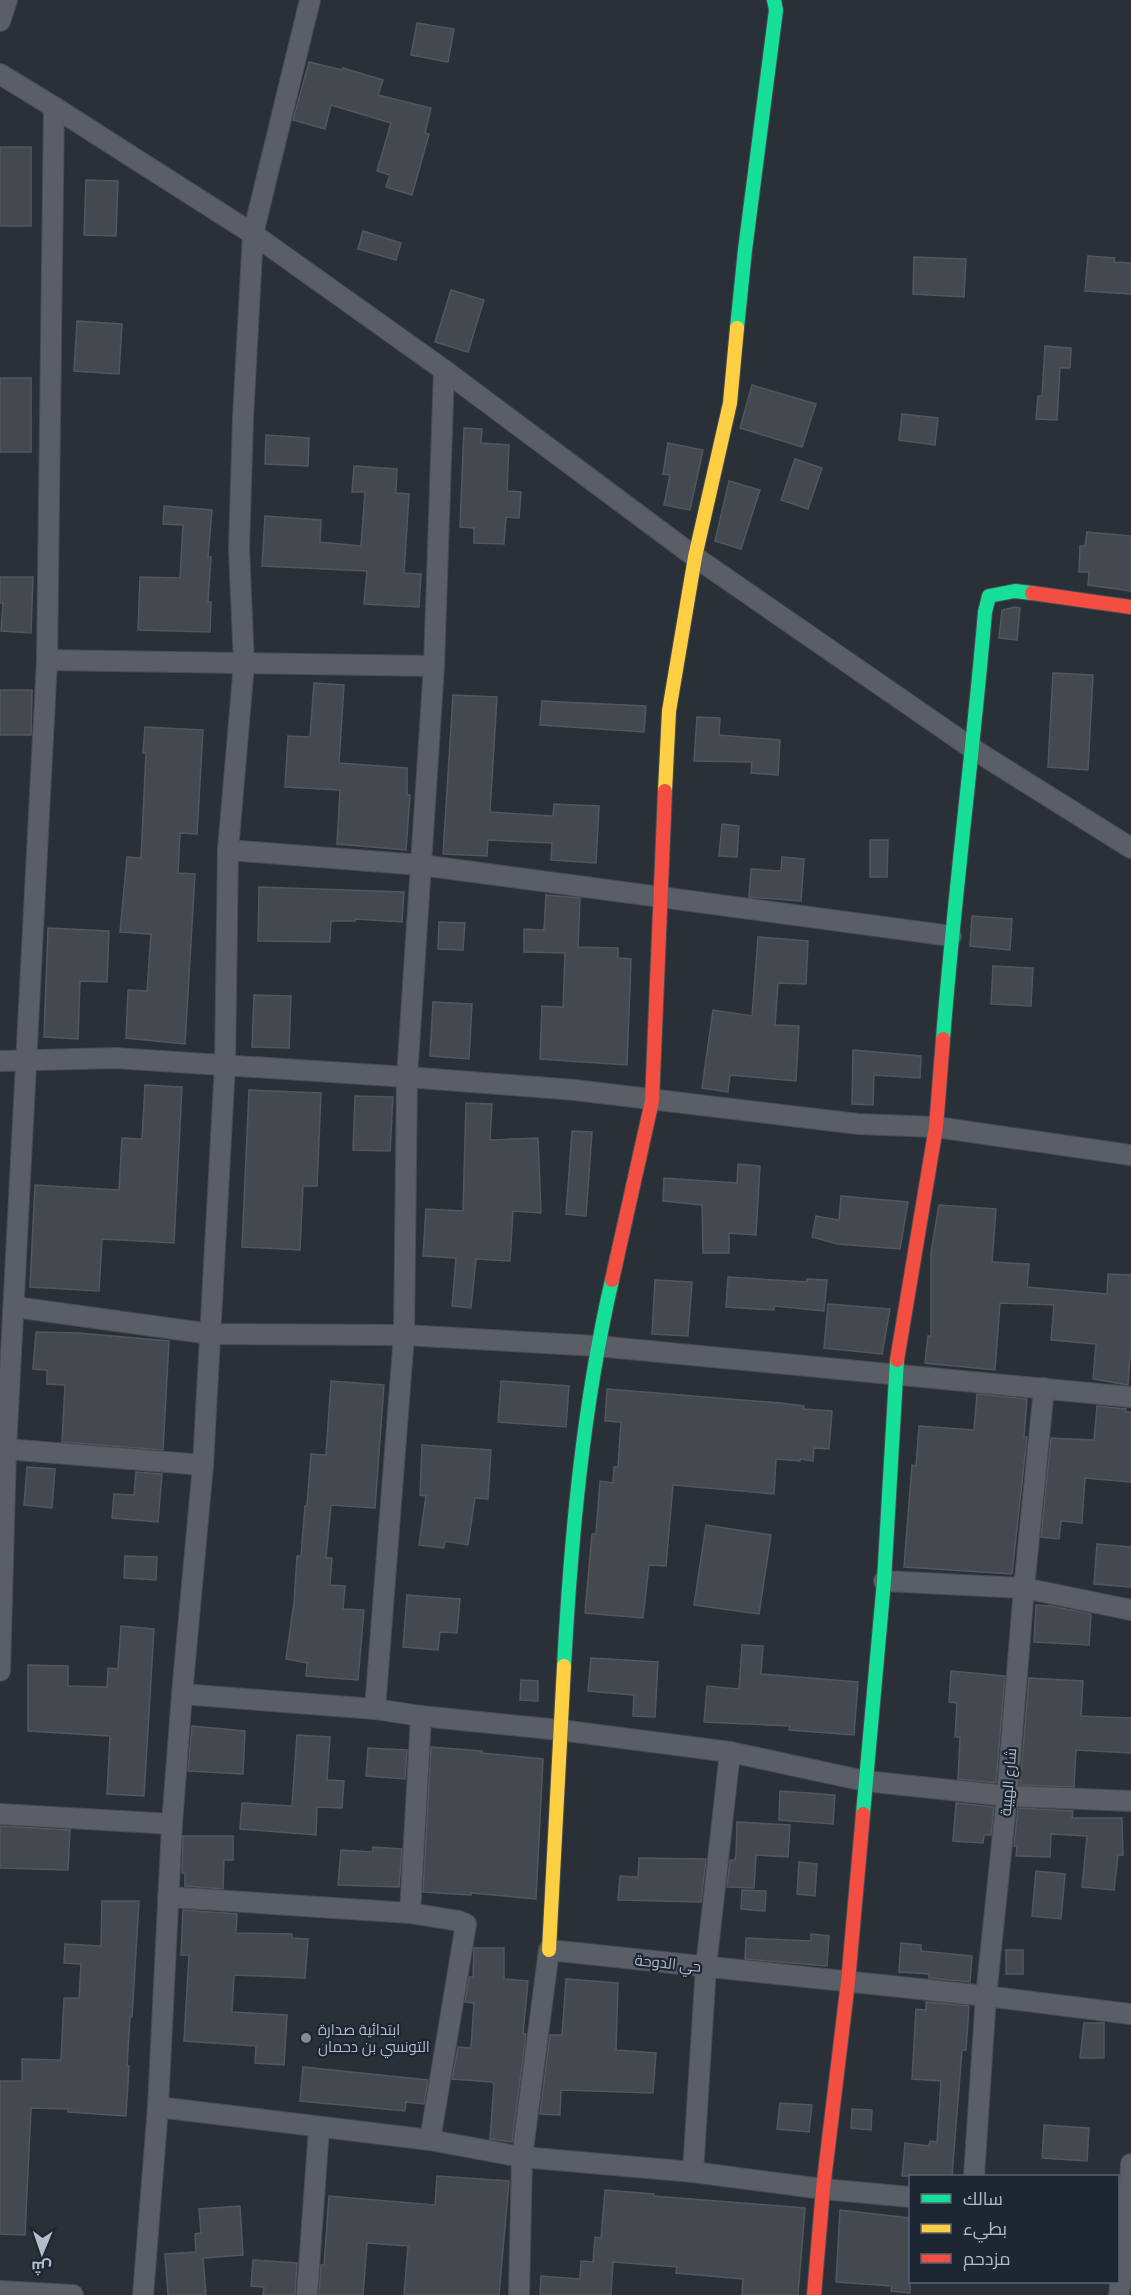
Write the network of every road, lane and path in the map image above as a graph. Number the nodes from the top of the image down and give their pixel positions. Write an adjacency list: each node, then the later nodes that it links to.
1 (7, 0): 4 (street)
2 (310, 0): 7 (street)
3 (774, 0): 9 (street)
4 (0, 21)
5 (0, 75): 6 (street)
6 (54, 107): 7 (street); 11 (street)
7 (253, 234): 8 (street); 12 (street)
8 (444, 370): 9 (street); 13 (street)
9 (695, 557): 14 (street); 18 (street)
10 (1131, 607): 14 (street)
11 (47, 660): 12 (street); 21 (street)
12 (244, 664): 13 (street); 16 (street)
13 (434, 666): 17 (street)
14 (973, 749): 15 (street); 19 (street)
15 (1131, 848)
16 (228, 850): 17 (street); 22 (street)
17 (421, 865): 18 (street); 23 (street)
18 (661, 897): 19 (street); 24 (street)
19 (951, 936): 25 (street)
20 (0, 1061): 21 (street)
21 (25, 1061): 22 (street); 27 (street)
22 (225, 1065): 23 (street); 28 (street)
23 (407, 1077): 24 (street); 29 (street)
24 (652, 1101): 25 (street); 30 (street)
25 (936, 1128): 26 (street); 31 (street)
26 (1131, 1155)
27 (15, 1307): 28 (street); 34 (street)
28 (211, 1334): 29 (street); 35 (street)
29 (404, 1335): 30 (street); 41 (street)
30 (597, 1346): 31 (street); 43 (street)
31 (895, 1373): 32 (street); 36 (street)
32 (1044, 1388): 33 (street); 37 (street, شارع الهيبة)
33 (1131, 1397)
34 (6, 1449): 35 (street); 39 (street)
35 (203, 1465): 40 (street)
36 (884, 1581): 37 (street); 45 (street)
37 (1024, 1588): 38 (street); 46 (street, شارع الهيبة)
38 (1131, 1610)
39 (0, 1671)
40 (182, 1695): 41 (street); 49 (street)
41 (375, 1709): 42 (street)
42 (421, 1716): 43 (street); 51 (street)
43 (560, 1730): 44 (street); 52 (street)
44 (730, 1752): 45 (street); 53 (street)
45 (865, 1781): 46 (street); 54 (street)
46 (1007, 1796): 47 (street); 55 (street, شارع الهيبة)
47 (1131, 1801)
48 (0, 1814): 49 (street)
49 (172, 1824): 50 (street)
50 (168, 1897): 51 (street); 57 (street)
51 (410, 1913): 59 (street)
52 (549, 1950): 53 (street, حي الدوحة); 60 (street)
53 (706, 1967): 54 (street, حي الدوحة); 62 (street)
54 (848, 1982): 55 (street, حي الدوحة); 64 (street)
55 (986, 1996): 56 (street, حي الدوحة); 63 (street, شارع الهيبة)
56 (1131, 2014)
57 (158, 2107): 58 (street); 69 (street)
58 (319, 2128): 59 (street); 70 (street)
59 (430, 2140): 60 (street)
60 (522, 2157): 62 (street); 71 (street)
61 (1131, 2164): 66 (street)
62 (693, 2172): 64 (street)
63 (974, 2175)
64 (823, 2189): 65 (street); 72 (street)
65 (909, 2197)
66 (1125, 2222): 73 (street)
67 (0, 2291): 68 (street)
68 (74, 2295)
69 (143, 2295)
70 (307, 2295)
71 (519, 2295)
72 (814, 2295)
73 (1119, 2295)

